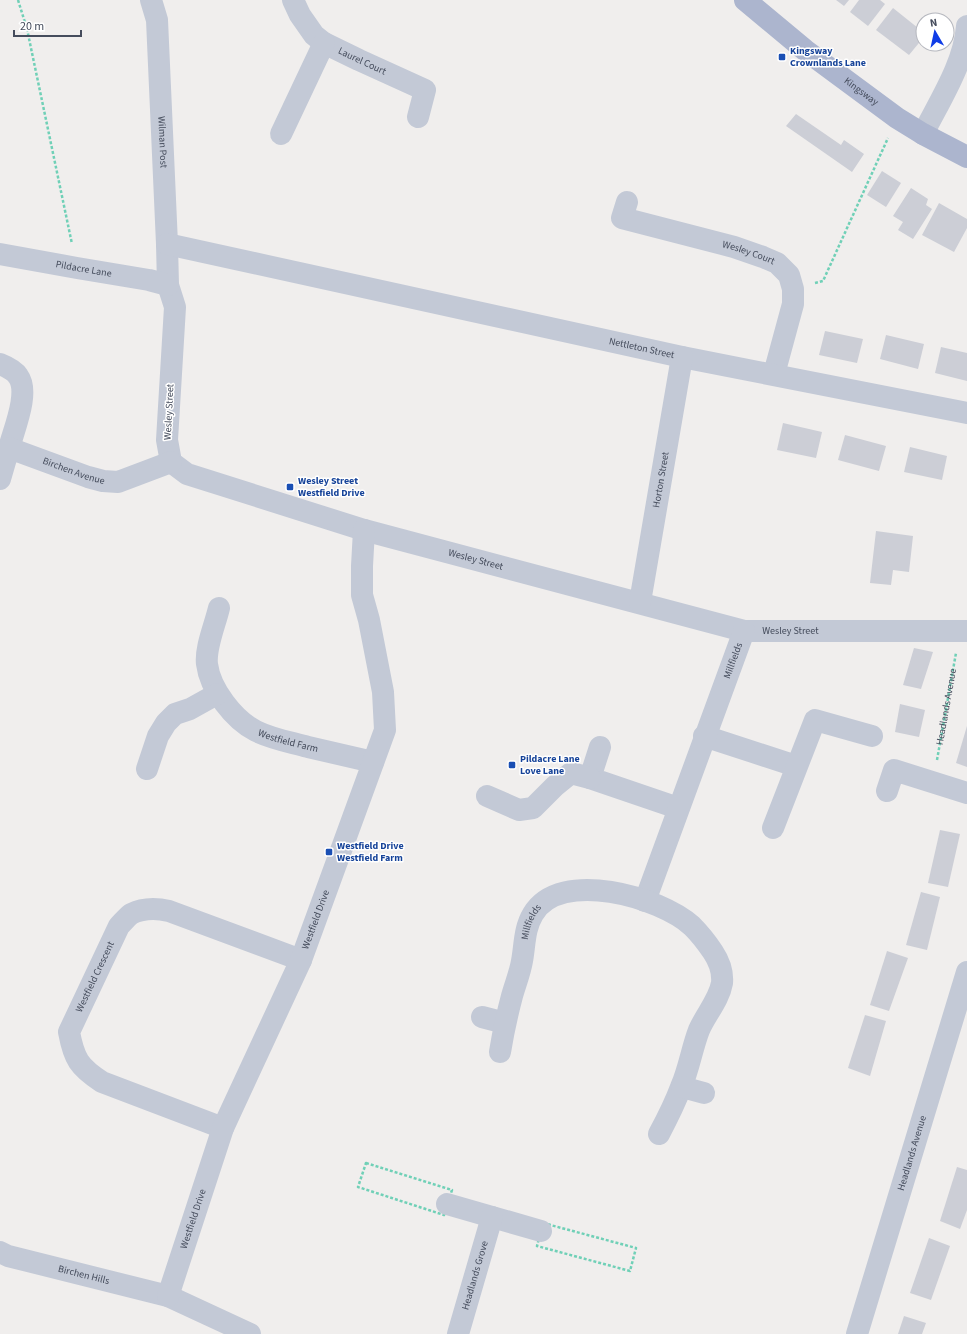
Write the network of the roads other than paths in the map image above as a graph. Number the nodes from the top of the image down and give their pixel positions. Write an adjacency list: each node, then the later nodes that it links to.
1 (151, 0): 11 (street, Wilman Post)
2 (293, 0): 5 (street, Laurel Court)
3 (745, 0): 8 (main road, Kingsway)
4 (967, 26): 8 (street)
5 (324, 43): 6 (street, Laurel Court); 7 (street)
6 (418, 117)
7 (281, 134)
8 (924, 134): 9 (main road, Kingsway)
9 (967, 157)
10 (627, 202): 16 (street, Wesley Court)
11 (167, 244): 13 (street, Wilman Post); 14 (street, Nettleton Street)
12 (0, 254): 13 (street, Pildacre Lane)
13 (168, 285): 19 (street, Wesley Street)
14 (682, 357): 16 (street, Nettleton Street); 22 (street, Horton Street)
15 (0, 364): 18 (street)
16 (774, 374): 17 (street, Nettleton Street)
17 (967, 413)
18 (9, 448): 19 (street, Birchen Avenue); 20 (street)
19 (171, 462): 21 (street, Wesley Street)
20 (0, 479)
21 (364, 530): 22 (street, Wesley Street); 30 (street, Westfield Drive)
22 (640, 602): 24 (street, Wesley Street)
23 (220, 608): 26 (street, Westfield Farm)
24 (744, 631): 25 (street, Wesley Street); 27 (street, Millfields)
25 (963, 631)
26 (217, 694): 30 (street, Westfield Farm); 32 (street)
27 (704, 736): 31 (street); 37 (street, Millfields)
28 (872, 736): 31 (street)
29 (600, 747): 33 (street)
30 (373, 762): 40 (street, Westfield Drive)
31 (796, 766): 38 (street)
32 (147, 769)
33 (590, 778): 36 (street); 37 (street)
34 (887, 791): 35 (street)
35 (967, 793)
36 (487, 796)
37 (678, 808): 39 (street, Millfields)
38 (773, 828)
39 (645, 901): 43 (street, Millfields); 45 (street, Millfields)
40 (301, 960): 47 (street, Westfield Drive); 47 (street, Westfield Crescent)
41 (967, 972): 56 (street, Headlands Avenue)
42 (482, 1017): 43 (street)
43 (504, 1023): 44 (street, Millfields)
44 (500, 1052)
45 (682, 1087): 46 (street); 48 (street, Millfields)
46 (704, 1093)
47 (223, 1128): 53 (street, Westfield Drive)
48 (660, 1134)
49 (447, 1204): 50 (street)
50 (492, 1217): 51 (street); 55 (street, Headlands Grove)
51 (541, 1231)
52 (0, 1252): 53 (street, Birchen Hills)
53 (168, 1296): 54 (street, Birchen Hills)
54 (250, 1334)
55 (458, 1334)
56 (857, 1334)

